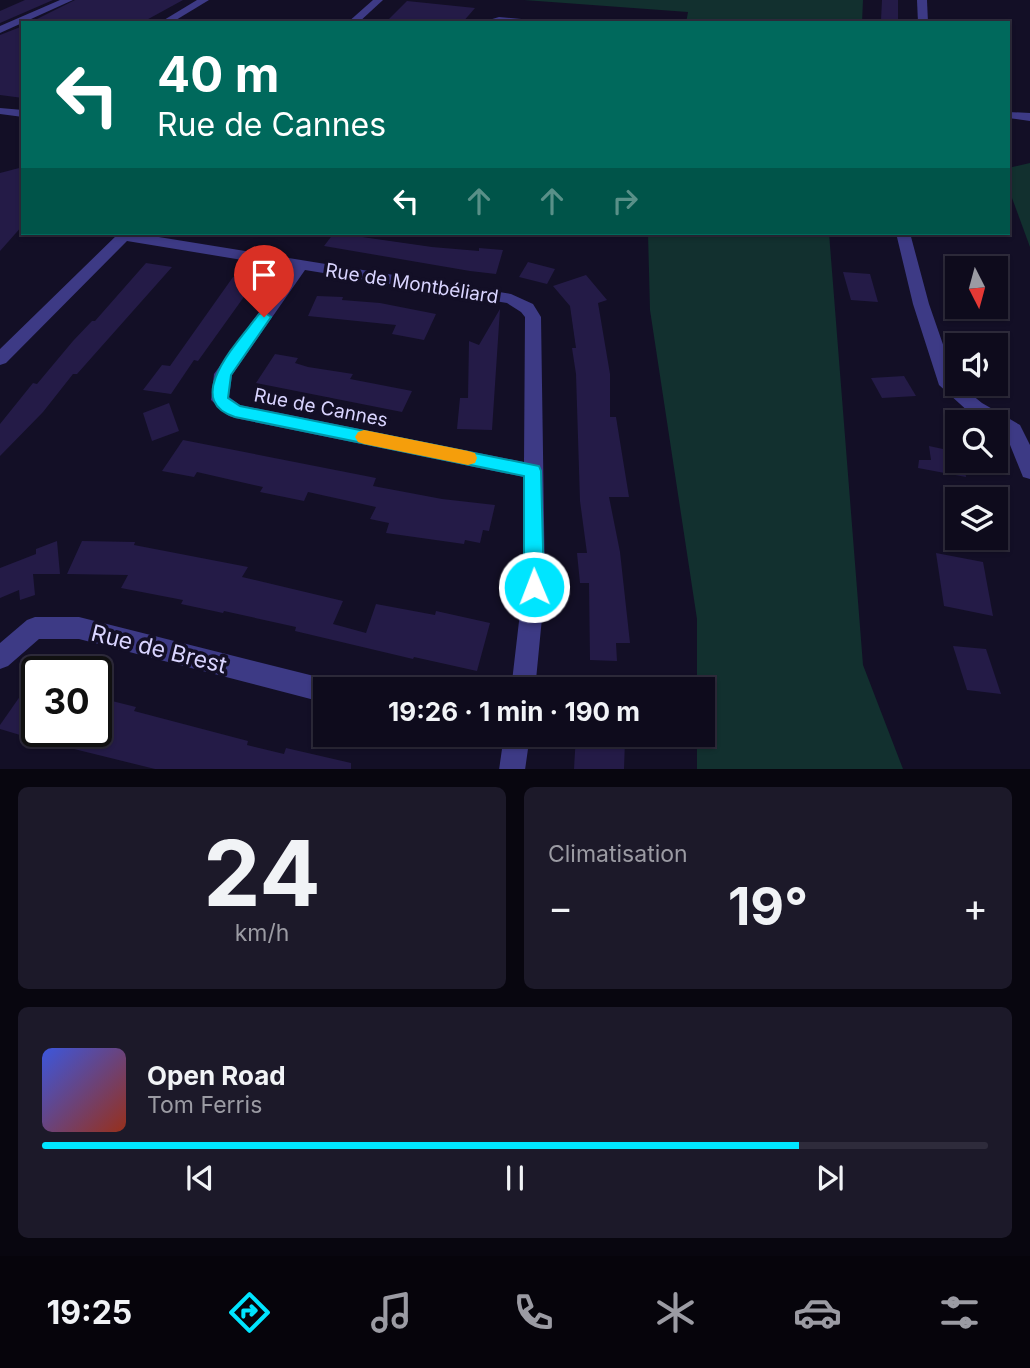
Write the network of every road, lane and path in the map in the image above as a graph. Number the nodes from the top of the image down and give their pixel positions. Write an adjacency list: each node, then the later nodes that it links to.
1 (68, 0): 8 (street)
2 (204, 0): 5 (street)
3 (377, 0): 6 (street)
4 (922, 0): 7 (street)
5 (167, 21)
6 (354, 21)
7 (923, 21)
8 (0, 30)
9 (0, 111): 10 (street)
10 (21, 114)
11 (1010, 115): 12 (street)
12 (1030, 117)
13 (125, 235): 15 (street, Rue de Montbéliard); 16 (street)
14 (904, 235): 18 (street)
15 (302, 265): 17 (street, Rue de Montbéliard); 17 (street, Rue de Cannes)
16 (0, 359)
17 (532, 471): 20 (street, Rue de Montbéliard)
18 (1030, 471)
19 (0, 658): 21 (street, Rue de Brest)
20 (524, 677)
21 (313, 688)
22 (511, 747): 23 (street)
23 (512, 769)

